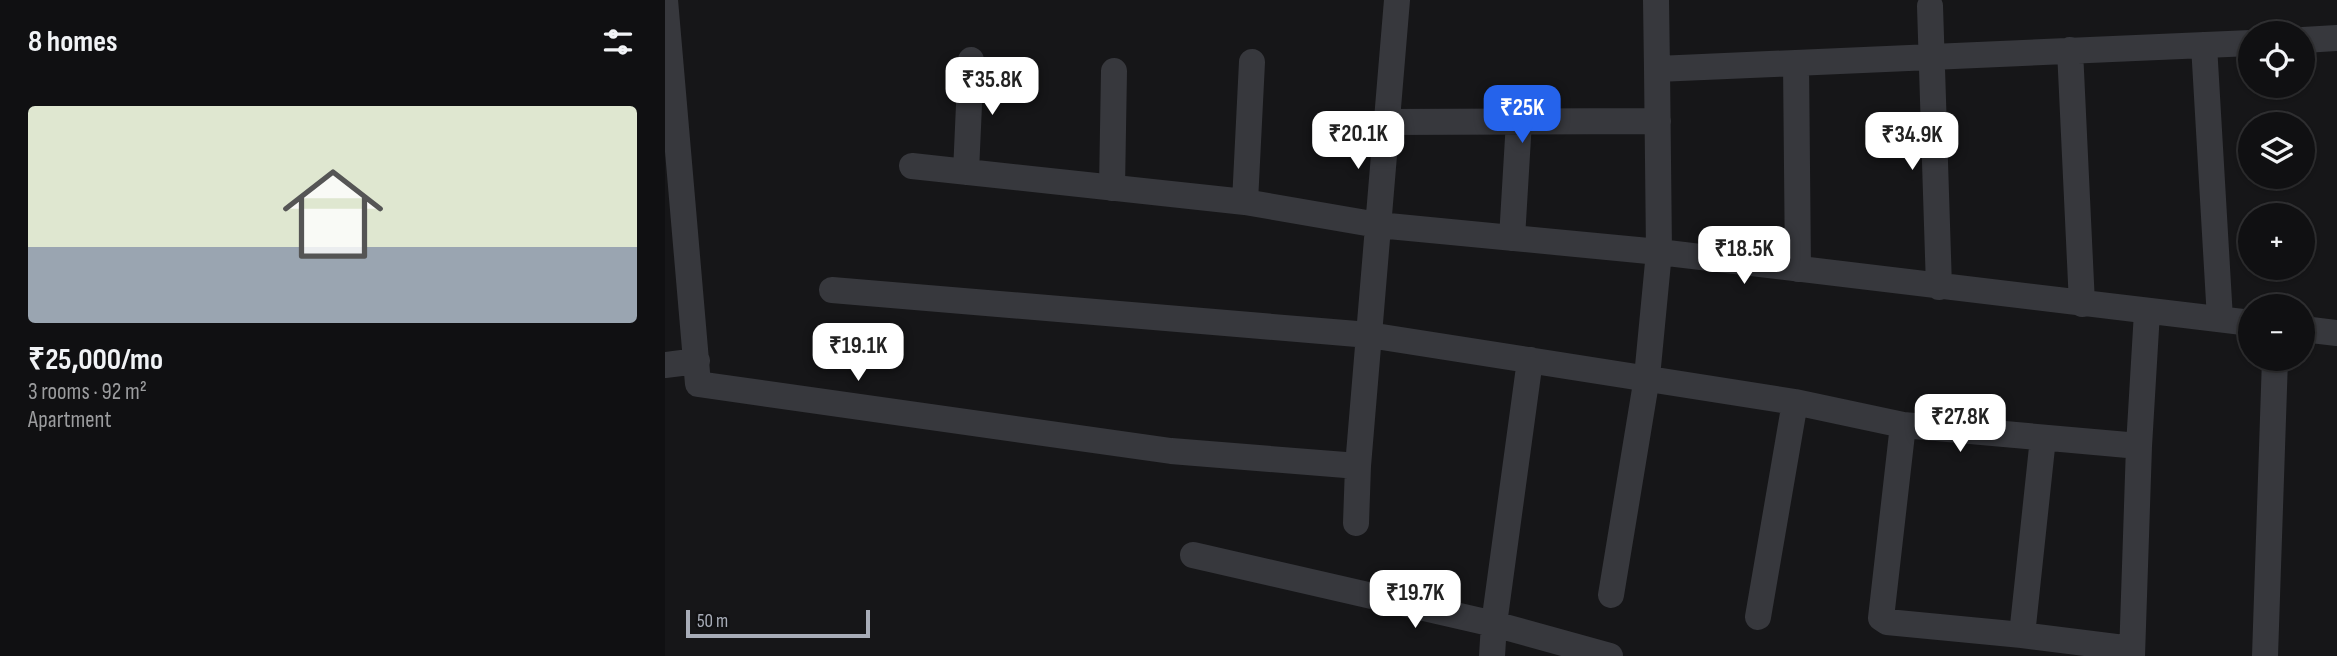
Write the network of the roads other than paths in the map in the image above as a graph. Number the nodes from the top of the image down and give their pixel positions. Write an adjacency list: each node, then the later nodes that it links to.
1 (665, 0): 37 (street)
2 (1397, 0): 18 (street)
3 (1656, 0): 14 (street)
4 (1930, 6): 10 (street)
5 (2337, 38): 6 (street)
6 (2315, 39)
7 (2238, 44): 8 (street)
8 (2204, 45): 9 (street); 31 (street)
9 (2070, 50): 10 (street); 29 (street)
10 (1933, 56): 13 (street); 27 (street)
11 (971, 60): 20 (street)
12 (1252, 62): 22 (street)
13 (1796, 62): 14 (street); 26 (street)
14 (1657, 69): 17 (street)
15 (1114, 72): 21 (street)
16 (1519, 121): 17 (street); 18 (street); 24 (street)
17 (1658, 121): 25 (street)
18 (1386, 122): 23 (street)
19 (912, 166): 20 (street)
20 (966, 172): 21 (street)
21 (1112, 188): 22 (street)
22 (1245, 202): 23 (street)
23 (1378, 225): 24 (street); 35 (street)
24 (1512, 238): 25 (street)
25 (1659, 252): 26 (street); 40 (street)
26 (1798, 269): 27 (street)
27 (1939, 287): 29 (street)
28 (832, 290): 35 (street)
29 (2081, 304): 30 (street)
30 (2147, 312): 31 (street); 44 (street)
31 (2220, 319): 32 (street)
32 (2238, 321)
33 (2315, 330): 34 (street)
34 (2337, 333)
35 (1369, 335): 36 (street); 45 (street)
36 (1530, 360): 40 (street); 50 (street)
37 (697, 361): 38 (street); 45 (street)
38 (665, 365)
39 (2275, 371): 55 (street)
40 (1647, 377): 41 (street); 48 (street)
41 (1795, 402): 42 (street); 49 (street)
42 (1903, 425): 43 (street); 51 (street)
43 (2043, 438): 44 (street); 51 (street)
44 (2139, 446): 52 (street)
45 (1358, 466): 46 (street)
46 (1356, 523)
47 (1193, 555): 50 (street)
48 (1611, 595)
49 (1758, 617)
50 (1494, 624): 53 (street); 54 (street)
51 (2022, 635): 52 (street)
52 (2132, 653)
53 (1492, 656)
54 (1611, 656)
55 (2265, 656)

